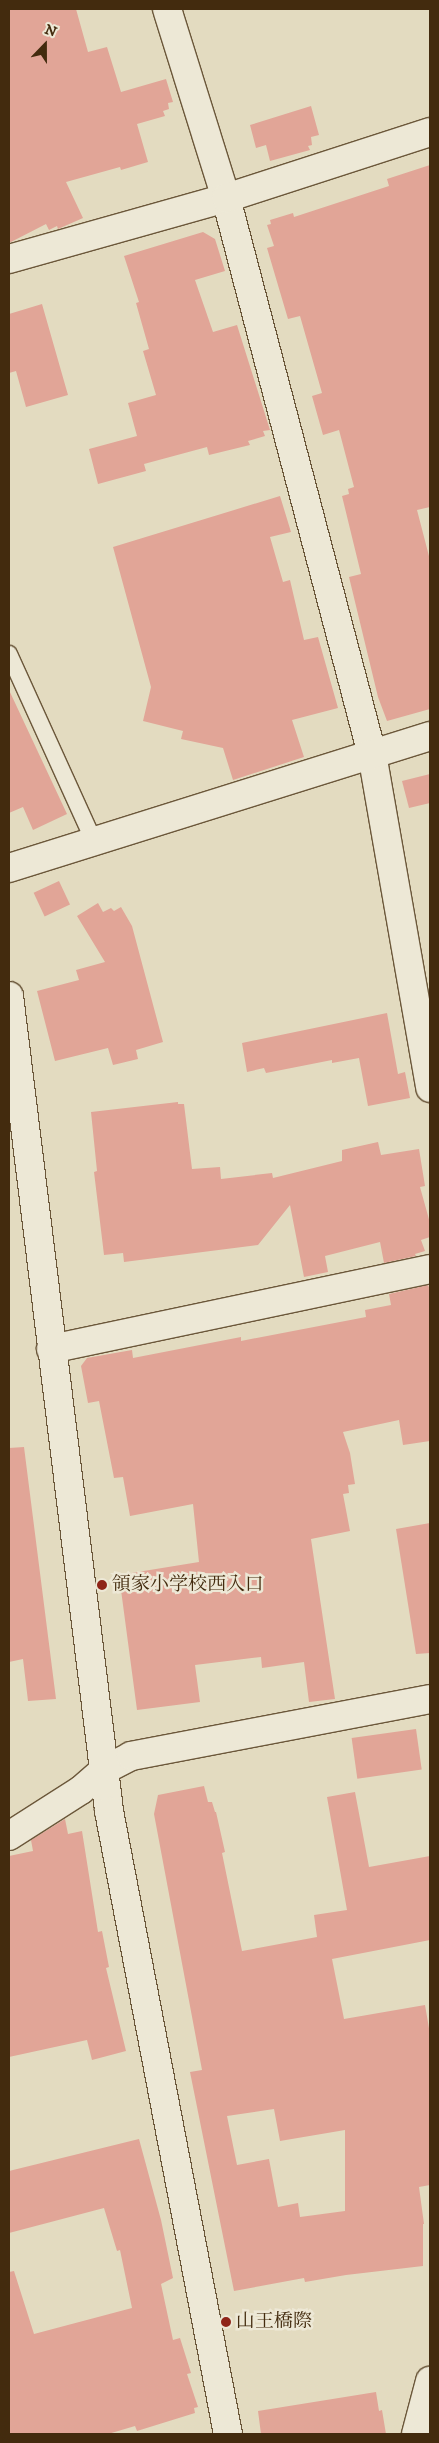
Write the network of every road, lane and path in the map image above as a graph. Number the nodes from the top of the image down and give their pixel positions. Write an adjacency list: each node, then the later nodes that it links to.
1 (167, 9): 3 (street)
2 (430, 132): 3 (street)
3 (226, 198): 4 (street); 7 (street)
4 (9, 260)
5 (9, 654): 8 (lane)
6 (430, 736): 7 (street)
7 (372, 754): 8 (street); 11 (street)
8 (94, 841): 9 (street)
9 (9, 868)
10 (9, 996): 13 (street)
11 (430, 1088)
12 (430, 1269): 13 (street)
13 (51, 1349): 15 (street)
14 (430, 1699): 15 (street)
15 (104, 1770): 16 (street); 18 (street)
16 (9, 1836)
17 (430, 2382): 19 (street)
18 (228, 2434)
19 (416, 2434)

